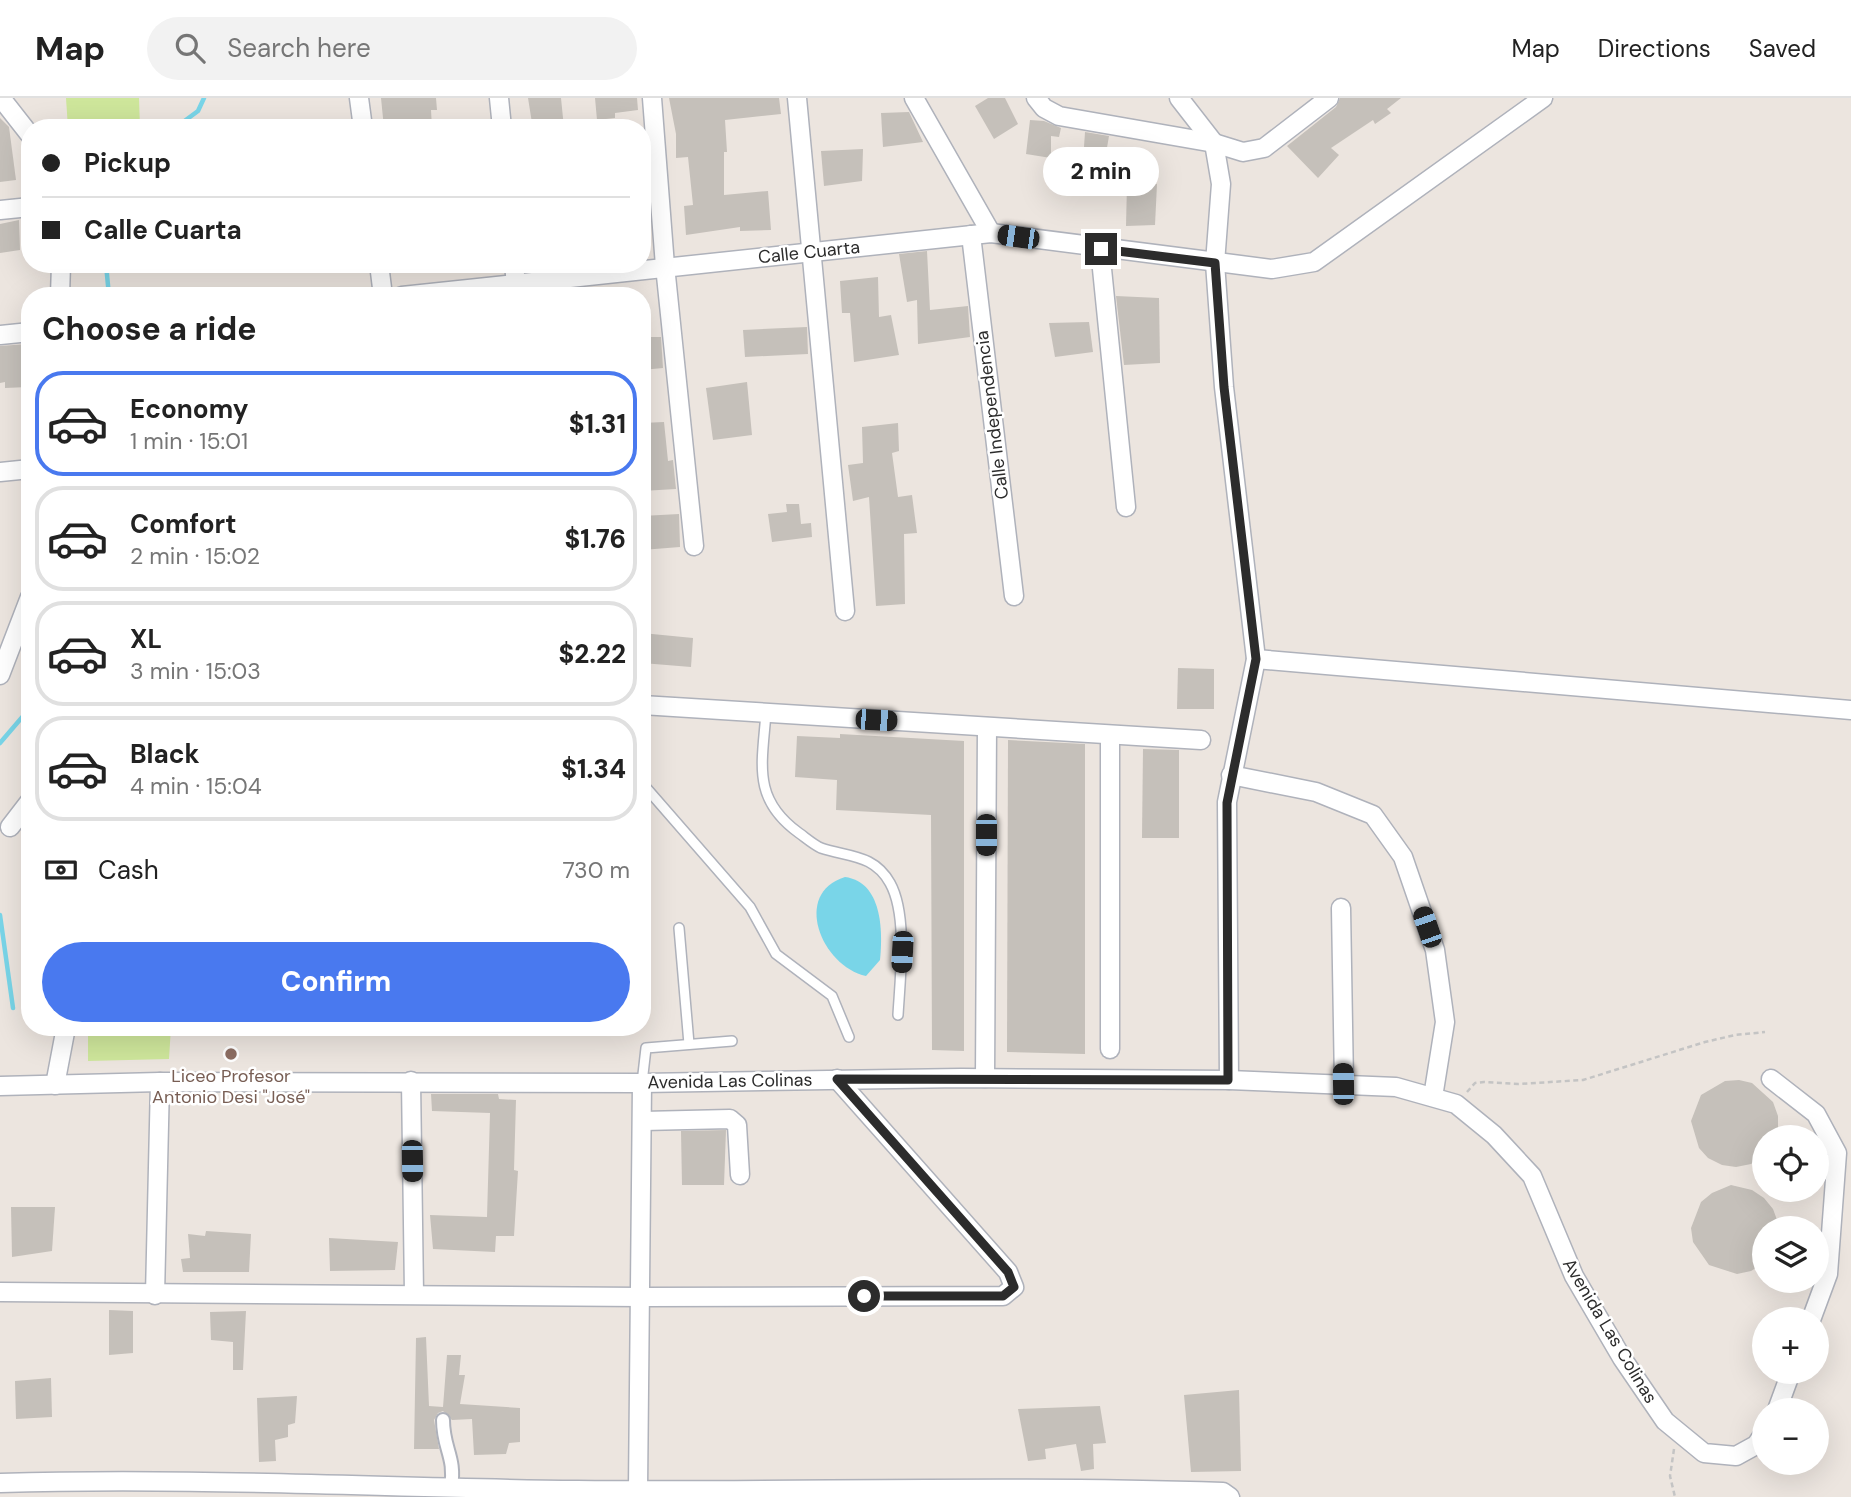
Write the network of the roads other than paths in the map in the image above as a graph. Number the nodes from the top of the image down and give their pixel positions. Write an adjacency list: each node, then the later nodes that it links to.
1 (1, 98): 13 (street)
2 (359, 98): 11 (street)
3 (499, 98): 12 (street)
4 (652, 98): 22 (street)
5 (797, 98): 20 (street)
6 (914, 98): 17 (street)
7 (1036, 98): 14 (street)
8 (1179, 98): 14 (street)
9 (1543, 98): 21 (street, Calle Cuarta)
10 (1326, 99): 14 (street)
11 (362, 119)
12 (501, 119)
13 (21, 124)
14 (1214, 143): 21 (street)
15 (21, 207): 16 (street)
16 (0, 210)
17 (991, 233): 18 (street, Calle Cuarta); 19 (street, Calle Cuarta)
18 (971, 235): 20 (street, Calle Cuarta); 32 (street, Calle Independencia)
19 (1101, 249): 21 (street, Calle Cuarta); 30 (street)
20 (813, 252): 22 (street, Calle Cuarta); 33 (street)
21 (1215, 263): 35 (street)
22 (665, 266): 23 (street, Calle Cuarta); 31 (street)
23 (651, 268)
24 (624, 273): 25 (street, Calle Cuarta)
25 (541, 287)
26 (21, 333): 27 (street)
27 (0, 335)
28 (21, 470): 29 (street)
29 (0, 472)
30 (1126, 507)
31 (694, 546)
32 (1014, 596)
33 (845, 611)
34 (21, 620): 36 (street)
35 (1256, 659): 38 (street); 43 (street)
36 (0, 675)
37 (651, 706): 39 (street)
38 (1851, 710)
39 (766, 713): 40 (street); 49 (lane)
40 (987, 727): 41 (street); 55 (street)
41 (1110, 734): 42 (street); 54 (street)
42 (1201, 740)
43 (1231, 775): 58 (street); 65 (street)
44 (651, 793): 51 (lane)
45 (21, 810): 46 (street)
46 (4, 827)
47 (1341, 908): 62 (street)
48 (679, 928): 53 (lane)
49 (898, 1015)
50 (64, 1036): 63 (street)
51 (849, 1037)
52 (732, 1041): 53 (lane)
53 (689, 1044): 61 (lane)
54 (1110, 1049)
55 (985, 1078): 56 (street, Avenida Las Colinas); 58 (street, Avenida Las Colinas)
56 (837, 1079): 61 (street, Avenida Las Colinas); 71 (street)
57 (1771, 1079): 72 (street)
58 (1228, 1080): 62 (street, Avenida Las Colinas)
59 (411, 1081): 60 (street, Avenida Las Colinas); 61 (street, Avenida Las Colinas); 69 (street)
60 (160, 1082): 63 (street, Avenida Las Colinas); 70 (street)
61 (642, 1083): 66 (street)
62 (1343, 1084): 65 (street, Avenida Las Colinas)
63 (55, 1085): 64 (street, Avenida Las Colinas)
64 (0, 1086)
65 (1433, 1097): 74 (street, Avenida Las Colinas)
66 (643, 1121): 67 (street); 71 (street)
67 (740, 1175)
68 (0, 1292): 70 (street)
69 (414, 1294): 70 (street); 71 (street)
70 (155, 1295)
71 (642, 1297): 79 (street)
72 (1816, 1307)
73 (443, 1420): 76 (street)
74 (1752, 1447)
75 (0, 1483): 77 (street)
76 (451, 1487): 78 (street); 81 (street)
77 (93, 1489): 78 (street)
78 (297, 1489)
79 (638, 1490): 80 (street); 81 (street)
80 (741, 1492): 82 (street)
81 (506, 1493)
82 (1118, 1493): 83 (street)
83 (1230, 1497)

